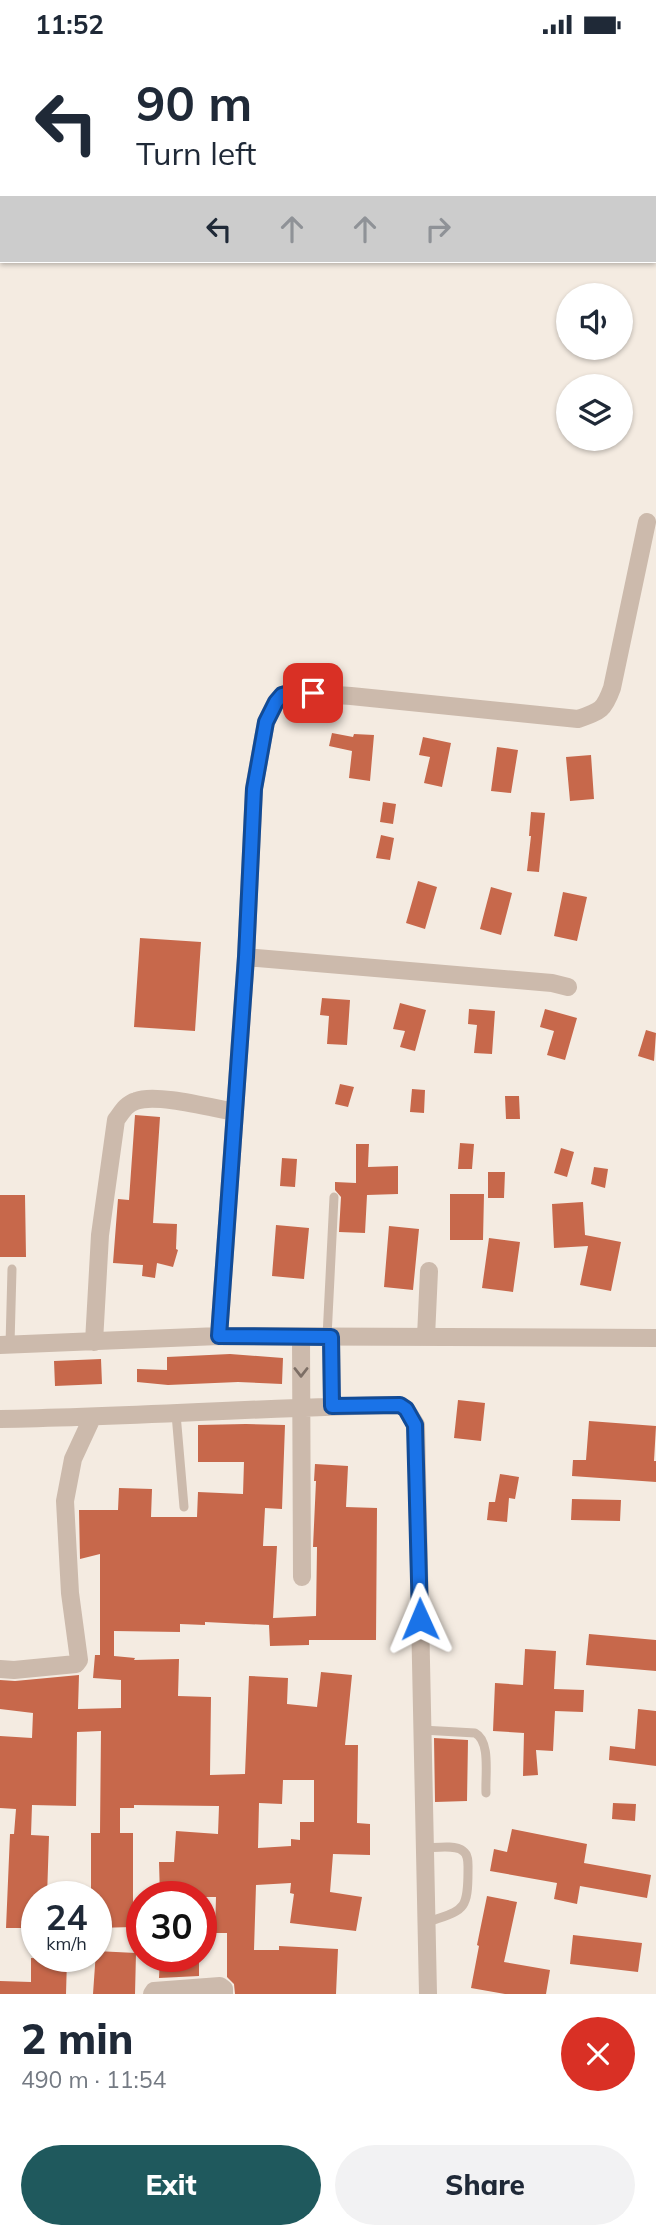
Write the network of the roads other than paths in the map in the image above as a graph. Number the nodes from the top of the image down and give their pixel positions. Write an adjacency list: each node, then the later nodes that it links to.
1 (646, 522): 2 (street)
2 (246, 957): 3 (street); 4 (street)
3 (568, 986)
4 (235, 1111): 8 (street); 13 (street)
5 (334, 1197): 10 (lane)
6 (12, 1269): 14 (lane)
7 (429, 1271): 11 (street)
8 (219, 1336): 9 (street); 13 (street)
9 (301, 1337): 10 (street); 16 (street, one-way to 16)
10 (329, 1337): 11 (street); 15 (street)
11 (426, 1337): 12 (street)
12 (656, 1338)
13 (94, 1342): 14 (street)
14 (5, 1345)
15 (332, 1406): 16 (street); 23 (street)
16 (301, 1407): 17 (street); 21 (street)
17 (176, 1414): 18 (street); 20 (lane)
18 (92, 1418): 19 (street); 22 (street)
19 (0, 1419)
20 (184, 1507)
21 (302, 1577)
22 (0, 1669)
23 (422, 1730): 24 (lane); 25 (street)
24 (486, 1793)
25 (425, 1848): 26 (street); 26 (lane)
26 (426, 1923): 29 (street)
27 (152, 1994): 28 (street)
28 (224, 1994)
29 (428, 1994)

